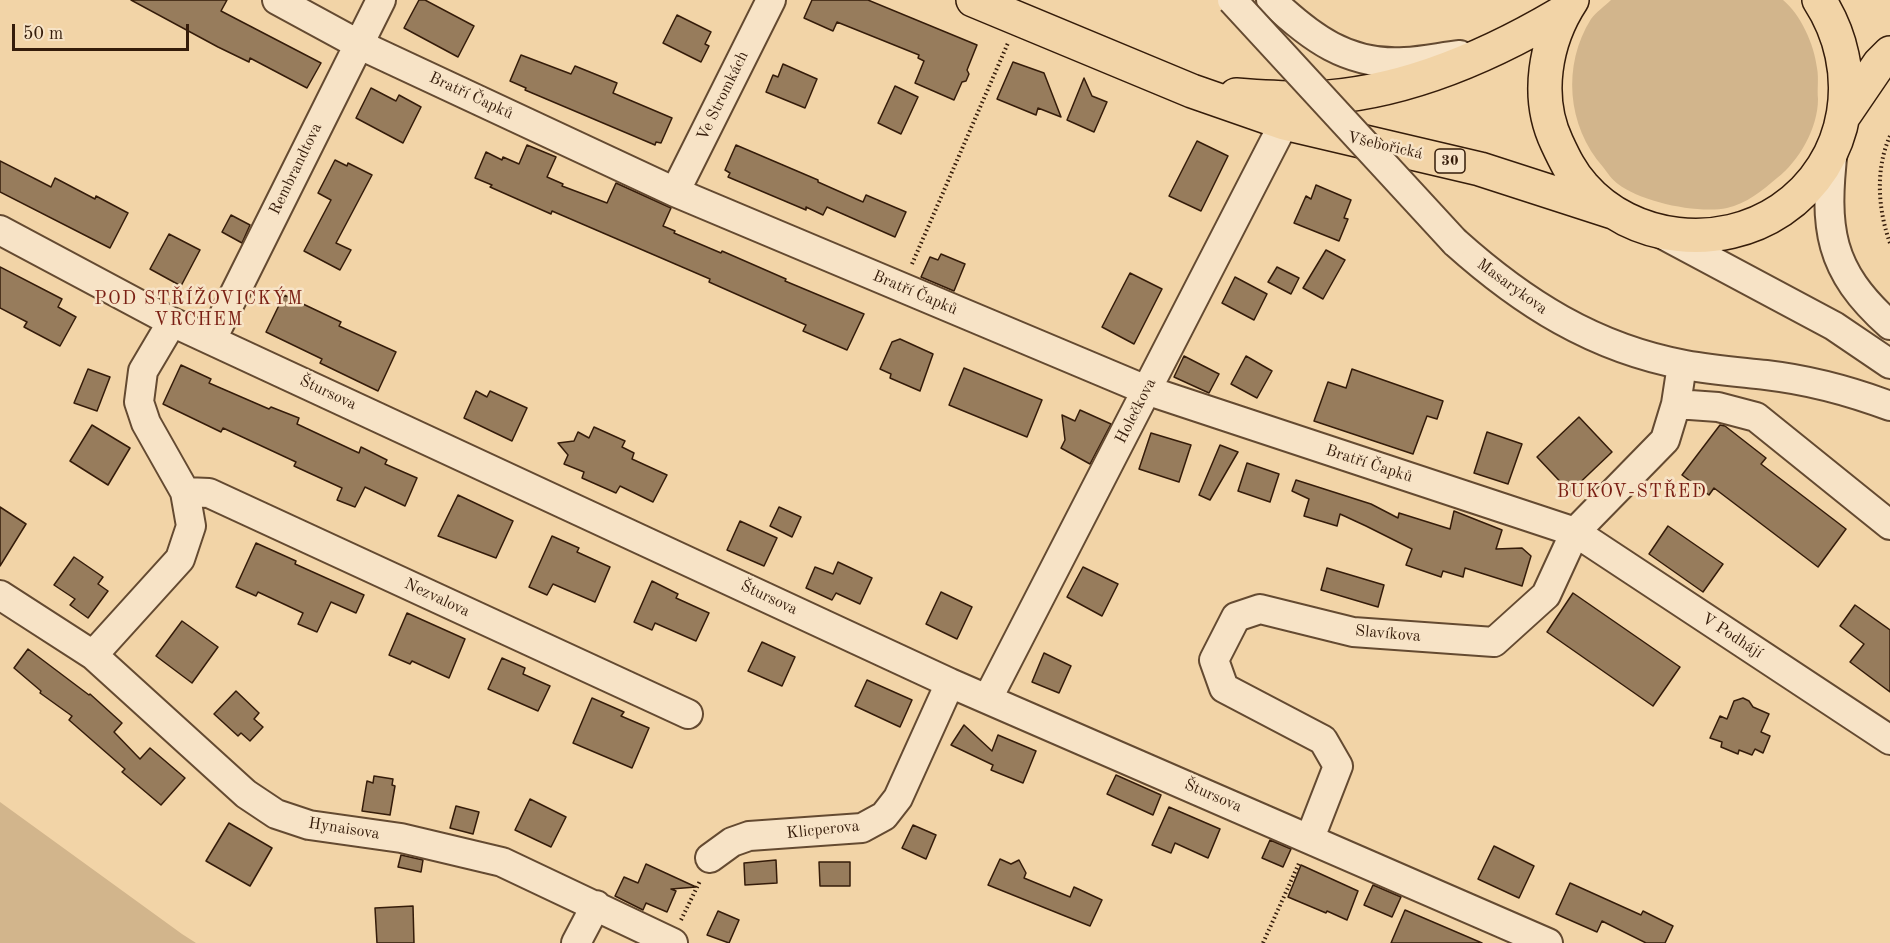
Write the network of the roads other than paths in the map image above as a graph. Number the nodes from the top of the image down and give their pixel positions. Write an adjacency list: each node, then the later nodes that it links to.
1 (277, 0): 9 (street, Bratří Čapků)
2 (381, 0): 9 (street, Rembrandtova)
3 (771, 0): 15 (street, Ve Stromkách)
4 (973, 0): 12 (main road, Všebořická / 30)
5 (1232, 0): 23 (street, Masarykova, bridge)
6 (1272, 0): 10 (street)
7 (1819, 0): 14 (main road, 30)
8 (1568, 5): 10 (main road, Všebořická / 30); 16 (main road, 30)
9 (358, 44): 15 (street, Bratří Čapků); 21 (street, Rembrandtova)
10 (1495, 50): 12 (main road, Všebořická / 30)
11 (1890, 53): 14 (main road, 30)
12 (1192, 91): 13 (main road, Všebořická / 30)
13 (1284, 123): 16 (main road, Všebořická / 30); 24 (street, Holečkova)
14 (1838, 133): 18 (main road, 30); 20 (street)
15 (675, 192): 24 (street, Bratří Čapků)
16 (1613, 212): 18 (main road, 30)
17 (0, 230): 19 (street, Štursova)
18 (1658, 232): 22 (street)
19 (172, 322): 21 (street, Štursova); 27 (street)
20 (1890, 325)
21 (212, 339): 32 (street, Štursova)
22 (1890, 364)
23 (1682, 365): 25 (street, Slavíkova); 26 (street, Masarykova)
24 (1146, 390): 29 (street, Bratří Čapků); 33 (street, Holečkova)
25 (1676, 404): 28 (street); 29 (street, Slavíkova)
26 (1890, 406)
27 (184, 492): 31 (street); 34 (street, Nezvalova)
28 (1890, 525)
29 (1575, 532): 35 (street, V Podhájí); 36 (street, Slavíkova)
30 (0, 595): 31 (street, Hynaisova)
31 (93, 655): 38 (street, Hynaisova)
32 (950, 683): 33 (street, Štursova); 37 (street, Klicperova)
33 (987, 698): 36 (street, Štursova)
34 (688, 714)
35 (1890, 740)
36 (1310, 838): 41 (street, Štursova)
37 (710, 858)
38 (596, 905): 39 (street); 40 (street, Hynaisova)
39 (576, 943)
40 (672, 943)
41 (1548, 943)

